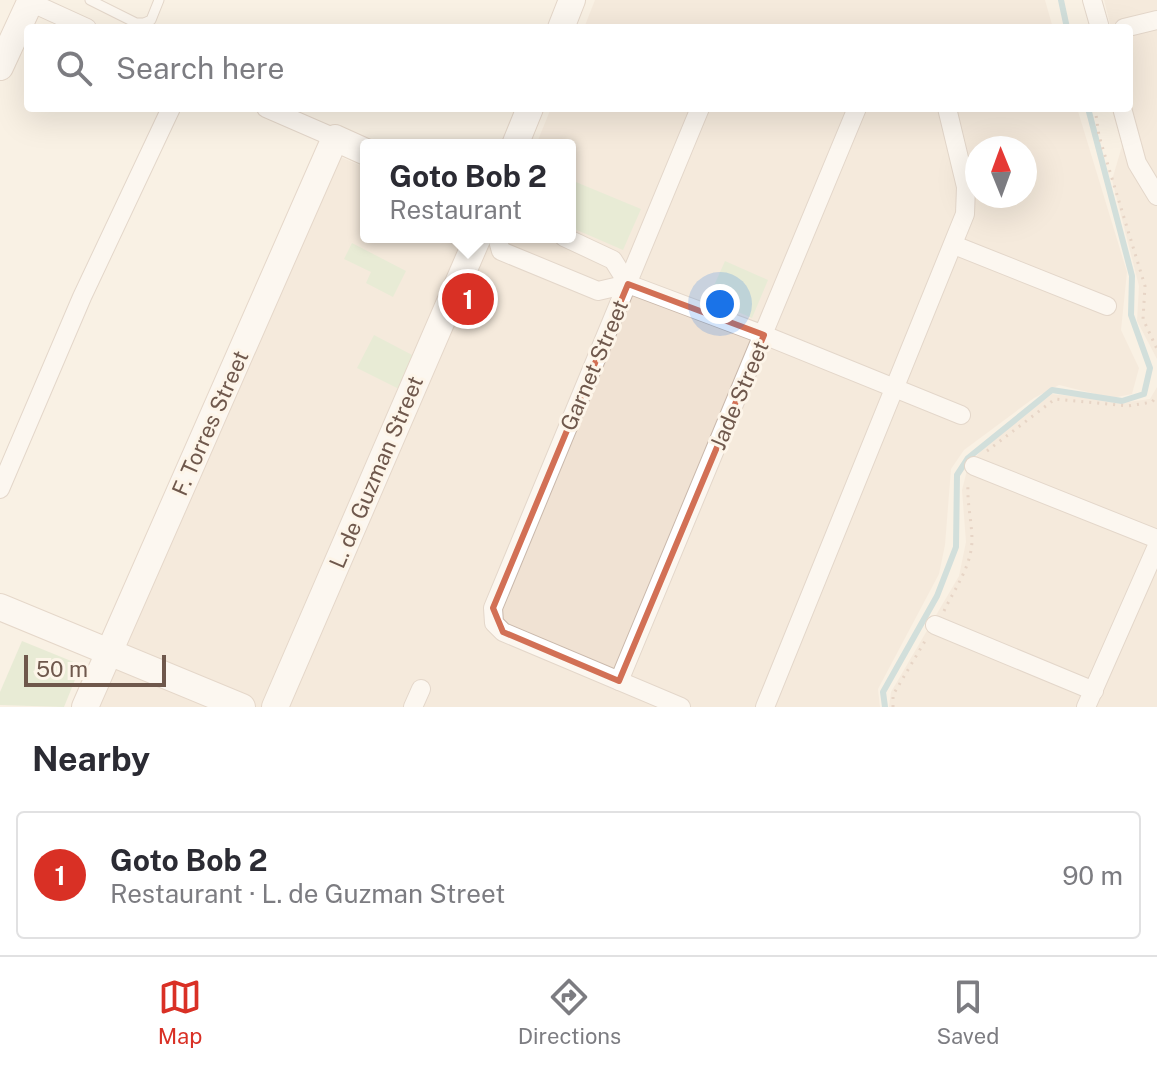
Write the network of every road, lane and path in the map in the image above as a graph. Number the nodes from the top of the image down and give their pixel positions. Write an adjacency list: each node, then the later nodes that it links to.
1 (90, 0): 2 (lane)
2 (159, 0)
3 (572, 0): 8 (street)
4 (1092, 0): 9 (street)
5 (31, 1): 7 (street); 11 (street)
6 (1157, 20): 10 (street)
7 (79, 24)
8 (563, 24)
9 (1099, 24)
10 (1133, 26)
11 (0, 67)
12 (169, 112): 36 (street)
13 (275, 112): 20 (street)
14 (528, 112): 21 (street)
15 (698, 112): 28 (street, Garnet Street)
16 (855, 112): 30 (street, Jade Street)
17 (948, 112): 27 (street)
18 (1096, 112): 31 (path)
19 (1123, 112): 23 (street)
20 (335, 138): 22 (street); 41 (street, F. Torres Street)
21 (517, 139)
22 (360, 149)
23 (1157, 196)
24 (475, 243): 46 (street, L. de Guzman Street)
25 (499, 243): 28 (street)
26 (576, 243): 28 (street)
27 (954, 245): 29 (street); 32 (street)
28 (628, 284): 30 (street); 42 (street, Garnet Street)
29 (1107, 306)
30 (764, 335): 32 (street); 42 (street, Jade Street)
31 (1157, 349)
32 (893, 388): 34 (street); 48 (street)
33 (1157, 396): 35 (path)
34 (961, 415)
35 (974, 466): 37 (street); 40 (path)
36 (0, 489)
37 (1157, 539)
38 (1157, 546): 43 (street)
39 (0, 607): 41 (street)
40 (935, 625): 43 (street); 49 (path)
41 (109, 653): 44 (street, F. Torres Street); 45 (street)
42 (619, 681): 47 (street)
43 (1090, 699)
44 (85, 707)
45 (242, 707)
46 (275, 707)
47 (681, 707)
48 (765, 707)
49 (893, 707)

